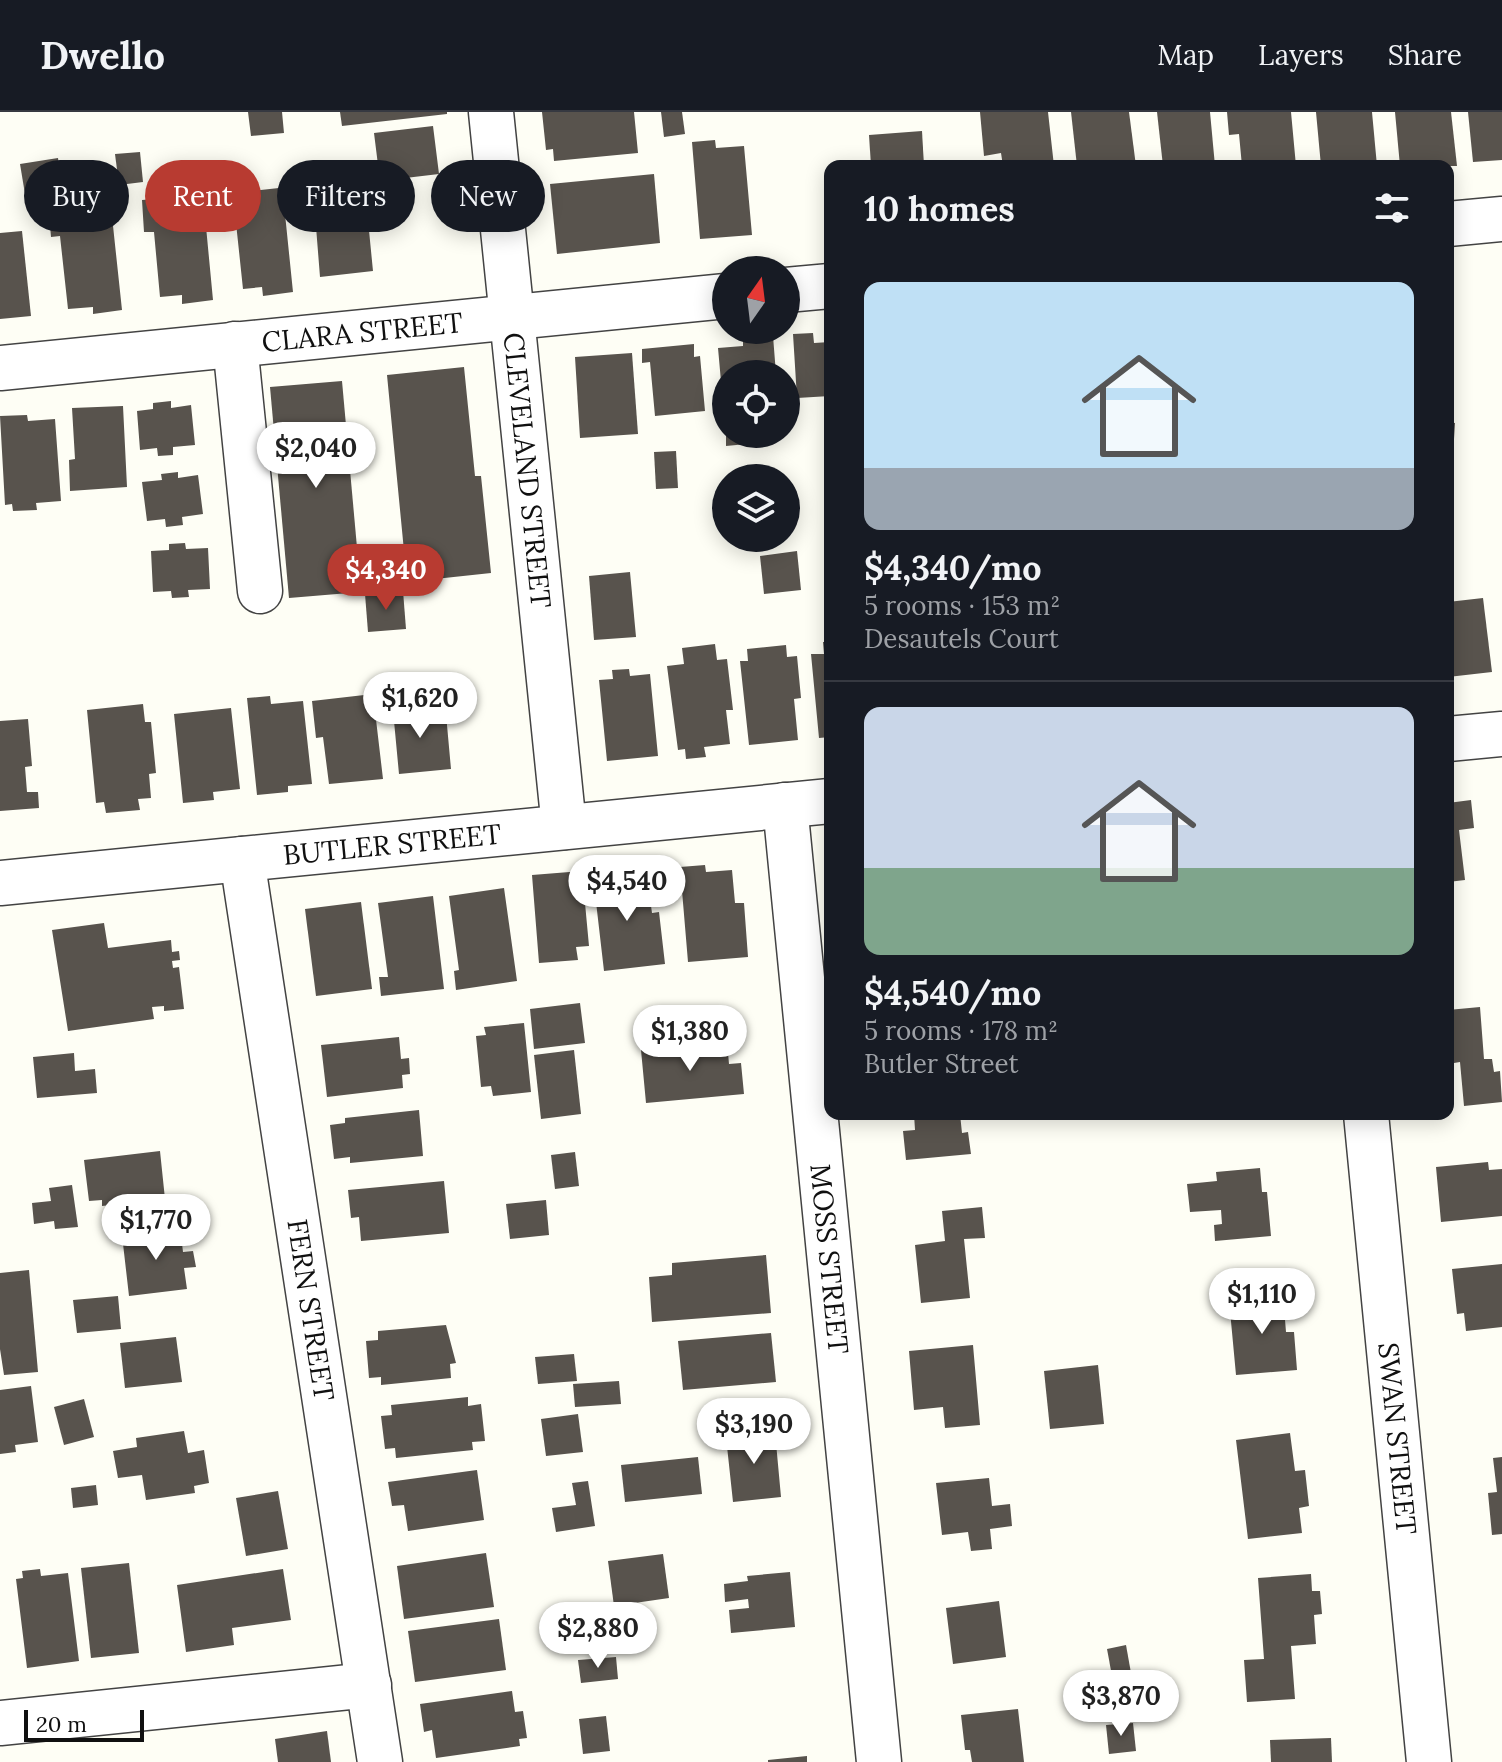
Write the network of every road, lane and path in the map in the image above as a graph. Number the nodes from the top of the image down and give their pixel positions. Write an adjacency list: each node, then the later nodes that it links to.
1 (491, 112): 7 (street, CLEVELAND STREET)
2 (1502, 219): 3 (street)
3 (1454, 223)
4 (824, 287): 5 (street)
5 (800, 289)
6 (712, 297): 7 (street, CLARA STREET)
7 (511, 317): 8 (street, CLARA STREET); 15 (street, CLEVELAND STREET)
8 (235, 344): 9 (street, CLARA STREET); 10 (street)
9 (0, 368)
10 (260, 591)
11 (1502, 734): 12 (street)
12 (1454, 738)
13 (824, 802): 14 (street, BUTLER STREET)
14 (785, 805): 15 (street, BUTLER STREET); 22 (street, MOSS STREET)
15 (564, 827): 16 (street, BUTLER STREET)
16 (242, 859): 17 (street, BUTLER STREET); 19 (street, FERN STREET)
17 (0, 883)
18 (1367, 1120): 23 (street, SWAN STREET)
19 (369, 1685): 20 (street); 21 (street, FERN STREET)
20 (0, 1723)
21 (380, 1762)
22 (879, 1762)
23 (1429, 1762)

